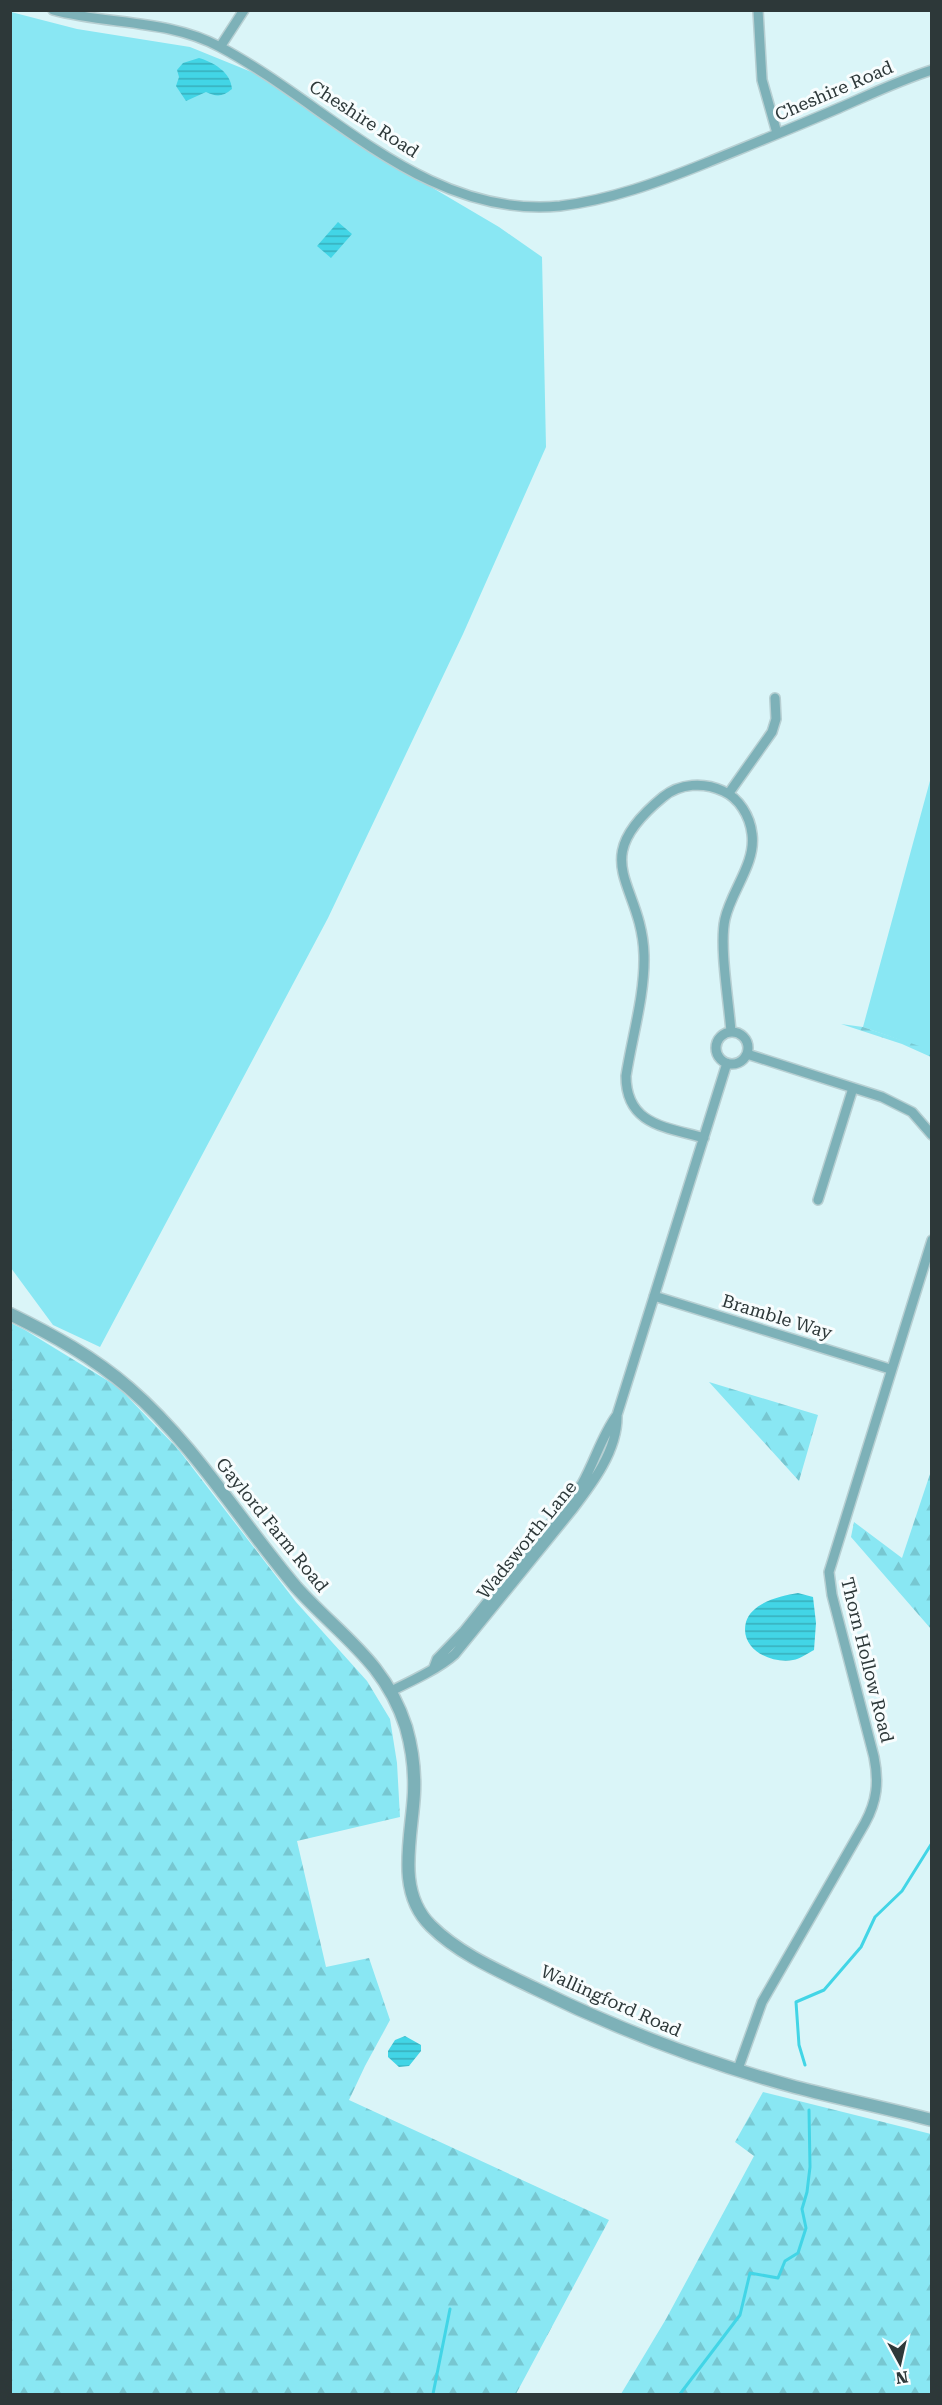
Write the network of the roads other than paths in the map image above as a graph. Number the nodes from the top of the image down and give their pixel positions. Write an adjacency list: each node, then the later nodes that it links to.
1 (53, 10): 4 (street, Cheshire Road)
2 (244, 10): 4 (street)
3 (758, 10): 6 (street)
4 (220, 47): 6 (street, Cheshire Road)
5 (932, 70): 6 (street, Cheshire Road)
6 (777, 134)
7 (775, 698): 8 (street)
8 (729, 794): 9 (street); 14 (street)
9 (731, 1032): 10 (street); 11 (street)
10 (747, 1054): 11 (street); 12 (street)
11 (727, 1063): 14 (street, Wadsworth Lane)
12 (853, 1088): 13 (street); 15 (street)
13 (932, 1135)
14 (704, 1138): 17 (street, Wadsworth Lane)
15 (818, 1200)
16 (932, 1240): 19 (street, Thorn Hollow Road)
17 (654, 1296): 19 (street, Bramble Way); 20 (street, Wadsworth Lane)
18 (10, 1314): 20 (street, Gaylord Farm Road)
19 (890, 1369): 22 (street, Thorn Hollow Road)
20 (391, 1691): 21 (street, Gaylord Farm Road)
21 (409, 1856): 22 (street, Wallingford Road)
22 (738, 2069): 23 (street, Wallingford Road)
23 (932, 2120)

